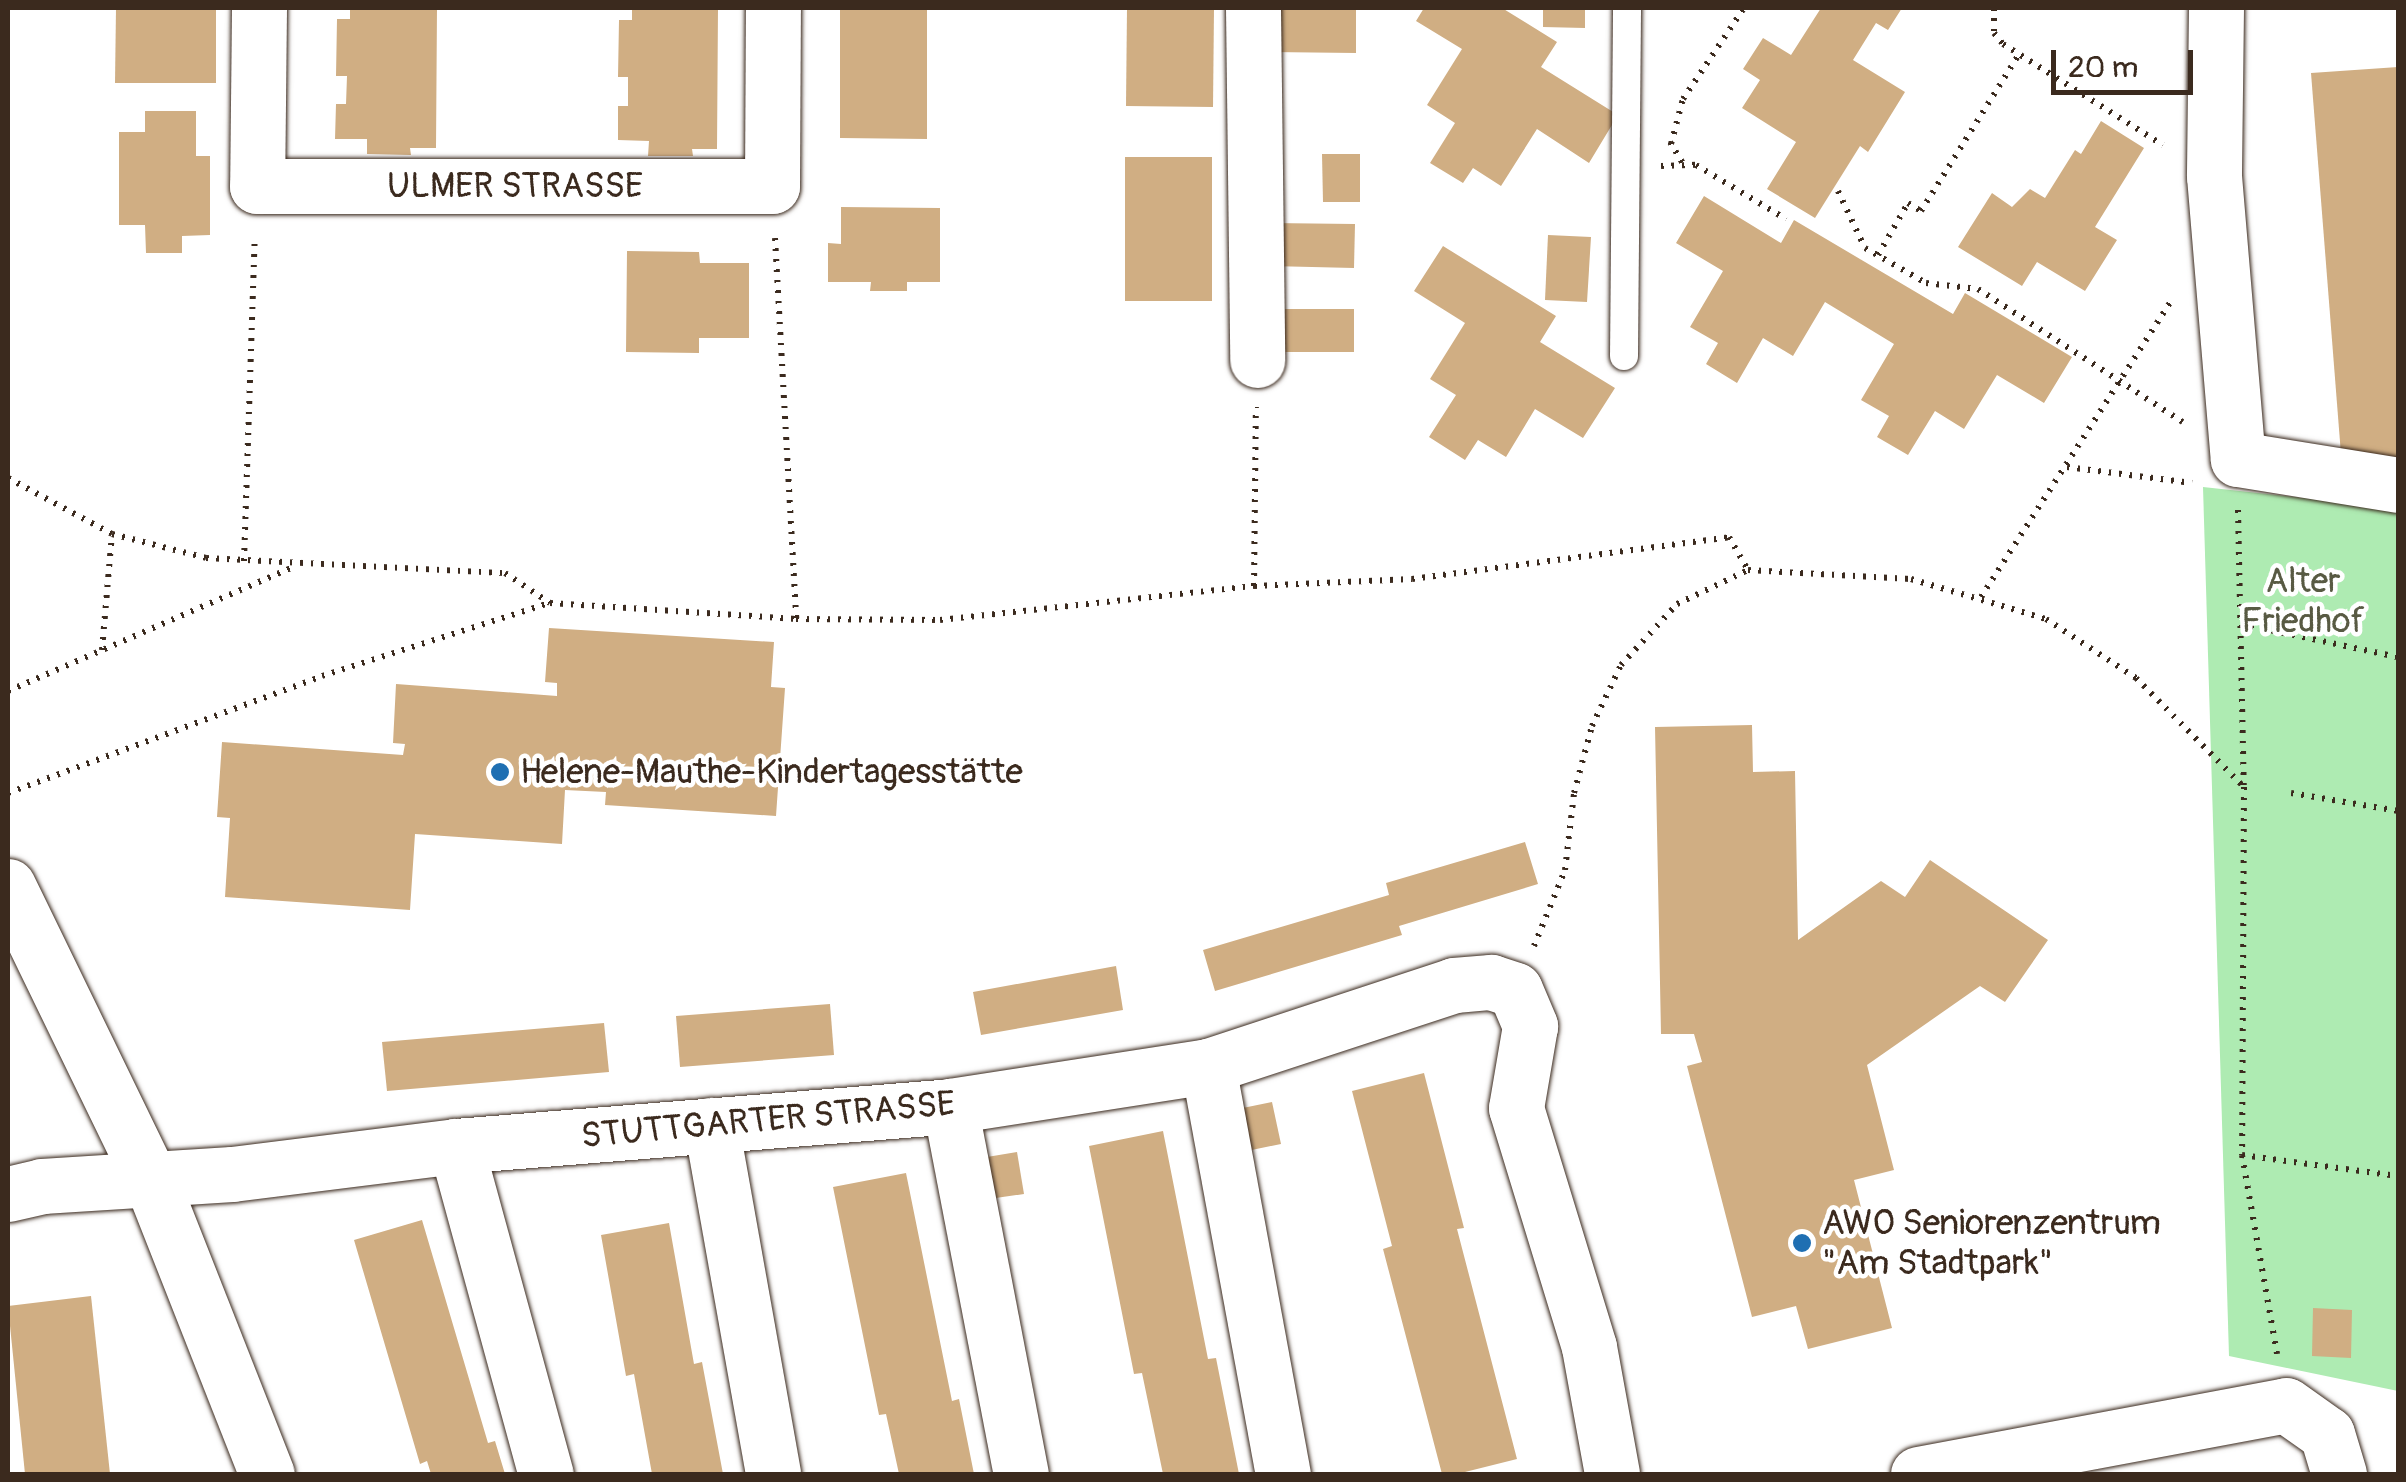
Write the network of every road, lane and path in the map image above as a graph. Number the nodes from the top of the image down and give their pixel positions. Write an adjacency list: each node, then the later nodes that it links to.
1 (258, 8): 11 (street)
2 (773, 8): 12 (street)
3 (1253, 8): 18 (street)
4 (1626, 8): 10 (lane)
5 (1744, 8): 9 (path)
6 (1994, 8): 8 (path)
7 (2216, 8): 14 (street)
8 (2018, 56): 14 (path); 16 (path)
9 (1671, 144)
10 (1625, 167): 15 (path); 17 (lane)
11 (257, 186): 12 (street, ULMER STRASSE); 25 (path)
12 (772, 186): 31 (path)
13 (1838, 191): 16 (path)
14 (2216, 201): 19 (path); 21 (street)
15 (1786, 219)
16 (1878, 255): 19 (path)
17 (1624, 356)
18 (1257, 360): 28 (path)
19 (2121, 381): 20 (path); 21 (path)
20 (2066, 467): 21 (path); 29 (path)
21 (2238, 474): 23 (street); 32 (path)
22 (8, 478): 24 (path)
23 (2398, 485)
24 (112, 534): 25 (path); 33 (path)
25 (244, 561): 26 (path)
26 (299, 565): 30 (path); 33 (path)
27 (1748, 570): 28 (path); 29 (path); 41 (path)
28 (1254, 586): 31 (path)
29 (1981, 597): 36 (path)
30 (550, 603): 31 (path); 37 (path)
31 (796, 619)
32 (2242, 624): 34 (path); 36 (path)
33 (102, 650): 35 (path)
34 (2398, 657)
35 (8, 691)
36 (2244, 787): 46 (path)
37 (8, 793)
38 (2291, 793): 39 (path)
39 (2398, 811)
40 (8, 886): 48 (street)
41 (1515, 990): 42 (street, STUTTGARTER STRASSE); 56 (street)
42 (1208, 1066): 43 (street, STUTTGARTER STRASSE); 55 (street)
43 (950, 1106): 44 (street, STUTTGARTER STRASSE); 54 (street)
44 (712, 1126): 45 (street, STUTTGARTER STRASSE); 53 (street)
45 (456, 1146): 48 (street, STUTTGARTER STRASSE); 52 (street)
46 (2242, 1154): 47 (path); 50 (path)
47 (2398, 1176)
48 (151, 1180): 49 (street, STUTTGARTER STRASSE); 51 (street)
49 (8, 1194)
50 (2286, 1405): 57 (street); 58 (street)
51 (267, 1474)
52 (546, 1474)
53 (773, 1474)
54 (1020, 1474)
55 (1283, 1474)
56 (1612, 1474)
57 (1918, 1474)
58 (2339, 1474)

